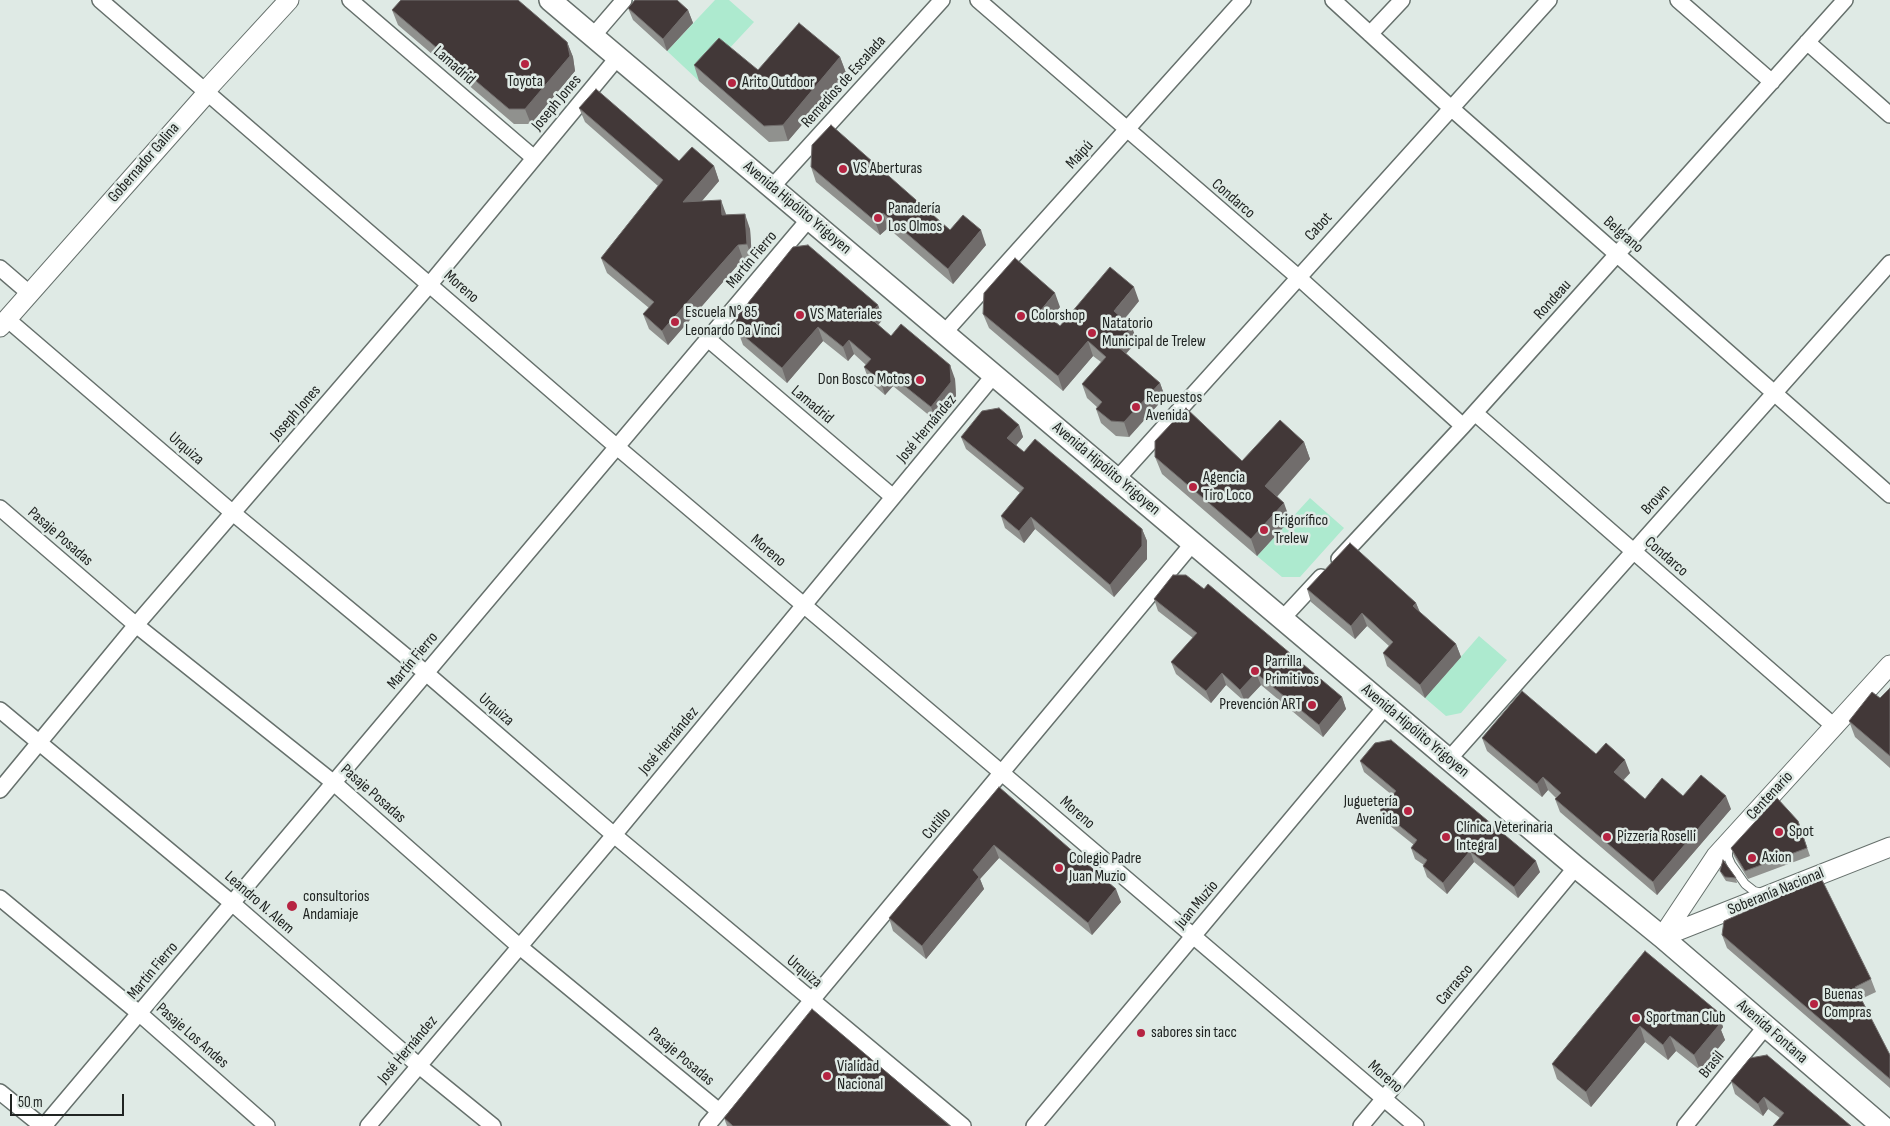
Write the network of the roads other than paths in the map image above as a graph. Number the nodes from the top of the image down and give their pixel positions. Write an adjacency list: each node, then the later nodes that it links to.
1 (100, 0): 19 (street, Moreno)
2 (289, 0): 19 (street, Gobernador Galina)
3 (350, 0): 23 (street, Lamadrid)
4 (550, 0): 15 (main road, Avenida Hipólito Yrigoyen)
5 (624, 0): 15 (street)
6 (942, 0): 24 (street, Remedios de Escalada)
7 (978, 0): 22 (street, Condarco)
8 (1243, 0): 22 (street, Maipú)
9 (1333, 0): 14 (street, Belgrano)
10 (1402, 0): 14 (street)
11 (1549, 0): 20 (street, Cabot)
12 (1678, 0): 18 (street)
13 (1844, 0): 16 (street, Rondeau)
14 (1370, 34): 20 (street, Belgrano)
15 (593, 36): 17 (main road, Avenida Hipólito Yrigoyen)
16 (1807, 42): 18 (street, Rondeau); 21 (street)
17 (618, 57): 23 (street, Joseph Jones); 24 (main road, Avenida Hipólito Yrigoyen)
18 (1772, 82): 26 (street, Rondeau)
19 (206, 93): 30 (street, Moreno); 31 (street, Gobernador Galina)
20 (1451, 108): 26 (street, Belgrano); 29 (street, Cabot)
21 (1890, 115)
22 (1126, 130): 29 (street, Condarco); 33 (street, Maipú)
23 (534, 158): 30 (street, Joseph Jones)
24 (772, 187): 25 (main road, Avenida Hipólito Yrigoyen)
25 (810, 219): 33 (main road, Avenida Hipólito Yrigoyen); 34 (street, Martín Fierro)
26 (1618, 254): 36 (street, Belgrano); 37 (street, Rondeau)
27 (1890, 264): 36 (street, Brown)
28 (0, 268): 31 (street)
29 (1298, 277): 38 (street, Condarco); 40 (street, Cabot)
30 (430, 284): 39 (street, Moreno); 44 (street, Joseph Jones)
31 (30, 293): 32 (street, Gobernador Galina)
32 (4, 323): 44 (street, Urquiza)
33 (944, 333): 35 (main road, Avenida Hipólito Yrigoyen)
34 (708, 339): 39 (street, Martín Fierro); 42 (street, Lamadrid)
35 (994, 375): 40 (main road, Avenida Hipólito Yrigoyen); 42 (street, José Hernández)
36 (1775, 393): 41 (street, Belgrano); 46 (street, Brown)
37 (1475, 413): 38 (street, Rondeau); 46 (street, Condarco)
38 (1464, 426): 48 (street, Rondeau)
39 (617, 447): 47 (street, Moreno); 51 (street, Martín Fierro)
40 (1117, 479): 45 (main road, Avenida Hipólito Yrigoyen)
41 (1890, 496)
42 (893, 497): 47 (street, José Hernández)
43 (0, 508): 49 (street, Pasaje Posadas)
44 (233, 513): 49 (street, Joseph Jones); 51 (street, Urquiza)
45 (1193, 543): 48 (main road, Avenida Hipólito Yrigoyen); 57 (street, Cutillo)
46 (1634, 552): 54 (street, Condarco); 56 (street, Brown)
47 (804, 604): 57 (street, Moreno); 60 (street, José Hernández)
48 (1282, 619): 52 (main road, Avenida Hipólito Yrigoyen)
49 (136, 625): 55 (street, Joseph Jones); 58 (street, Pasaje Posadas)
50 (1890, 665): 54 (street, Centenario)
51 (426, 673): 58 (street, Martín Fierro); 60 (street, Urquiza)
52 (1386, 706): 56 (main road, Avenida Hipólito Yrigoyen); 67 (street, Juan Muzio)
53 (0, 710): 55 (street, Leandro N. Alem)
54 (1835, 727): 61 (street, Centenario)
55 (39, 742): 59 (street, Joseph Jones); 66 (street, Leandro N. Alem)
56 (1449, 759): 63 (main road, Avenida Hipólito Yrigoyen)
57 (1002, 773): 67 (street, Moreno); 70 (street, Cutillo)
58 (334, 783): 66 (street, Martín Fierro); 69 (street, Pasaje Posadas)
59 (0, 790)
60 (614, 835): 69 (street, José Hernández); 70 (street, Urquiza)
61 (1730, 838): 64 (lane); 68 (street, Centenario)
62 (1890, 847): 64 (street, Soberanía Nacional)
63 (1576, 867): 68 (main road, Avenida Hipólito Yrigoyen); 75 (street, Carrasco)
64 (1768, 895): 68 (street, Soberanía Nacional)
65 (0, 898): 71 (street, Pasaje Los Andes)
66 (232, 903): 71 (street, Martín Fierro); 73 (street, Leandro N. Alem)
67 (1194, 936): 75 (street, Moreno); 84 (street, Juan Muzio)
68 (1662, 937): 72 (main road, Avenida Fontana)
69 (520, 947): 73 (street, José Hernández); 76 (street, Pasaje Posadas)
70 (812, 1001): 76 (street, Cutillo); 83 (street, Urquiza)
71 (140, 1014): 78 (street, Martín Fierro); 79 (street, Pasaje Los Andes)
72 (1766, 1026): 77 (street, Brasil); 87 (main road, Avenida Fontana)
73 (418, 1065): 80 (street, José Hernández); 81 (street, Leandro N. Alem)
74 (0, 1092): 78 (street)
75 (1384, 1099): 85 (street, Carrasco); 86 (street, Moreno)
76 (719, 1111): 82 (street, Cutillo)
77 (1691, 1124)
78 (43, 1126)
79 (267, 1126)
80 (368, 1126)
81 (492, 1126)
82 (707, 1126)
83 (963, 1126)
84 (1034, 1126)
85 (1361, 1126)
86 (1416, 1126)
87 (1882, 1126)

